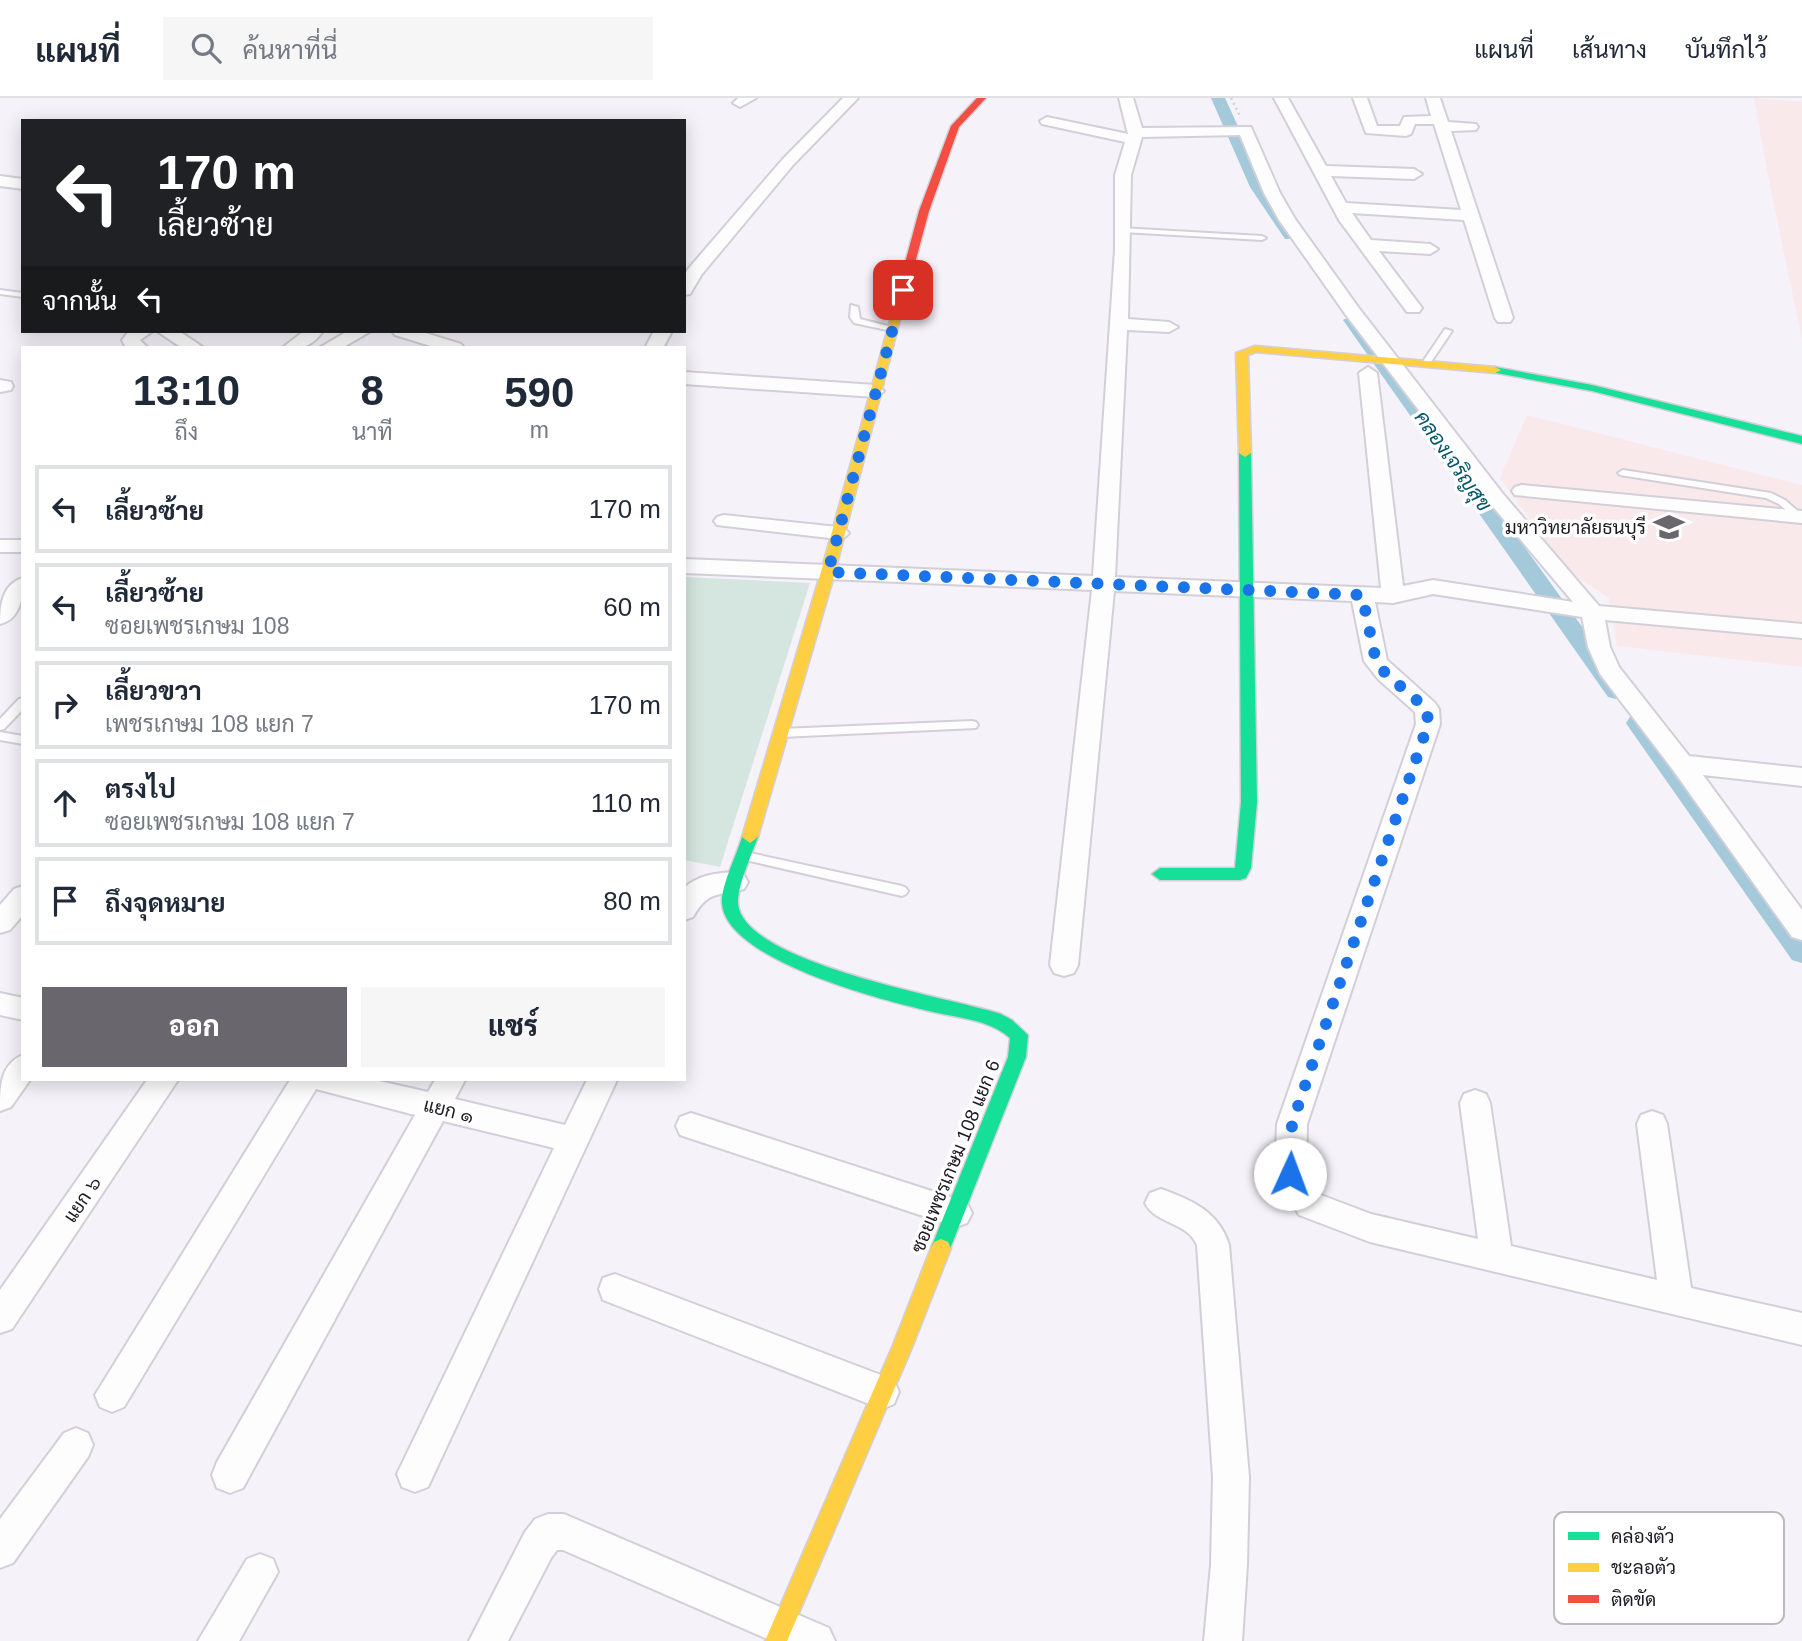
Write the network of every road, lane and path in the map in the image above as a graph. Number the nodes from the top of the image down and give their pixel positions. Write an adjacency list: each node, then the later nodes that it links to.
1 (851, 98): 21 (street)
2 (982, 98): 29 (street, ซอยเพชรเกษม 108 แยก 6)
3 (1126, 98): 10 (street)
4 (1281, 98): 11 (street)
5 (1360, 98): 8 (street)
6 (1433, 98): 8 (street)
7 (1046, 121): 10 (street)
8 (1442, 123): 9 (street); 16 (street)
9 (1471, 127)
10 (1136, 136): 17 (street); 42 (street)
11 (1320, 171): 12 (street); 15 (street)
12 (1413, 174)
13 (0, 181): 14 (street)
14 (21, 184)
15 (1341, 208): 16 (street); 19 (street)
16 (1470, 215): 26 (street)
17 (1124, 230): 18 (lane); 27 (street)
18 (1262, 239)
19 (1366, 245): 20 (street); 25 (street)
20 (1430, 249)
21 (686, 287)
22 (0, 292): 23 (lane)
23 (21, 295)
24 (854, 307): 29 (lane)
25 (1413, 308)
26 (1504, 318)
27 (1118, 324): 28 (street); 55 (street)
28 (1169, 327)
29 (892, 328): 44 (street, ซอยเพชรเกษม 108 แยก 6)
30 (1448, 331): 41 (lane)
31 (139, 333): 36 (street)
32 (169, 333): 37 (street)
33 (312, 333): 38 (street)
34 (358, 333): 39 (street)
35 (407, 333): 40 (street)
36 (136, 346)
37 (192, 346)
38 (295, 346)
39 (332, 346)
40 (449, 346)
41 (1426, 363): 42 (street); 45 (street)
42 (1380, 365): 57 (street); 59 (street); 60 (street)
43 (686, 378): 44 (street)
44 (874, 391): 50 (street, ซอยเพชรเกษม 108 แยก 6)
45 (1802, 440)
46 (1623, 473): 48 (lane)
47 (1522, 491): 48 (street)
48 (1800, 516)
49 (724, 521): 50 (street)
50 (838, 533): 54 (street, ซอยเพชรเกษม 108 แยก 6)
51 (0, 546): 52 (street)
52 (21, 546)
53 (686, 566): 54 (street)
54 (828, 572): 55 (street); 66 (street, ซอยเพชรเกษม 108 แยก 6)
55 (1104, 583): 57 (street); 79 (street)
56 (21, 588): 61 (street)
57 (1247, 590): 58 (street); 72 (street)
58 (1362, 595): 59 (street); 95 (street)
59 (1394, 596): 60 (street)
60 (1586, 611): 62 (street); 69 (street)
61 (0, 617)
62 (1802, 631)
63 (21, 704): 65 (lane)
64 (972, 725): 66 (lane)
65 (0, 726)
66 (780, 733): 71 (street, ซอยเพชรเกษม 108 แยก 6)
67 (0, 736): 68 (lane)
68 (21, 740)
69 (1682, 764): 70 (street); 78 (street)
70 (1802, 777)
71 (745, 856): 73 (street, ซอยเพชรเกษม 108 แยก 6); 74 (lane)
72 (1160, 874)
73 (735, 882): 76 (street); 94 (street, ซอยเพชรเกษม 108 แยก 6)
74 (902, 891)
75 (21, 898): 77 (street)
76 (686, 906)
77 (0, 923)
78 (1802, 930)
79 (1064, 965)
80 (0, 1004): 81 (street)
81 (21, 1009)
82 (21, 1070): 88 (street)
83 (162, 1081): 98 (street, แยก ๖)
84 (305, 1081): 101 (street)
85 (333, 1081): 87 (street, แยก ๑)
86 (602, 1081): 92 (street)
87 (443, 1093): 92 (street, แยก ๑); 104 (street)
88 (0, 1098)
89 (1475, 1104): 95 (street)
90 (1652, 1124): 97 (street)
91 (691, 1126): 94 (street)
92 (573, 1140): 103 (street)
93 (1161, 1203): 111 (street)
94 (956, 1213): 100 (street, ซอยเพชรเกษม 108 แยก 6)
95 (1496, 1257): 97 (street)
96 (615, 1290): 100 (street)
97 (1676, 1300): 99 (street)
98 (0, 1318)
99 (1802, 1329)
100 (882, 1392): 107 (street, ซอยเพชรเกษม 108 แยก 6)
101 (112, 1395)
102 (76, 1445): 105 (street)
103 (415, 1474)
104 (230, 1475)
105 (0, 1549)
106 (260, 1572): 108 (street)
107 (780, 1633): 109 (street); 110 (street)
108 (218, 1641)
109 (488, 1641)
110 (816, 1641)
111 (1223, 1641)

